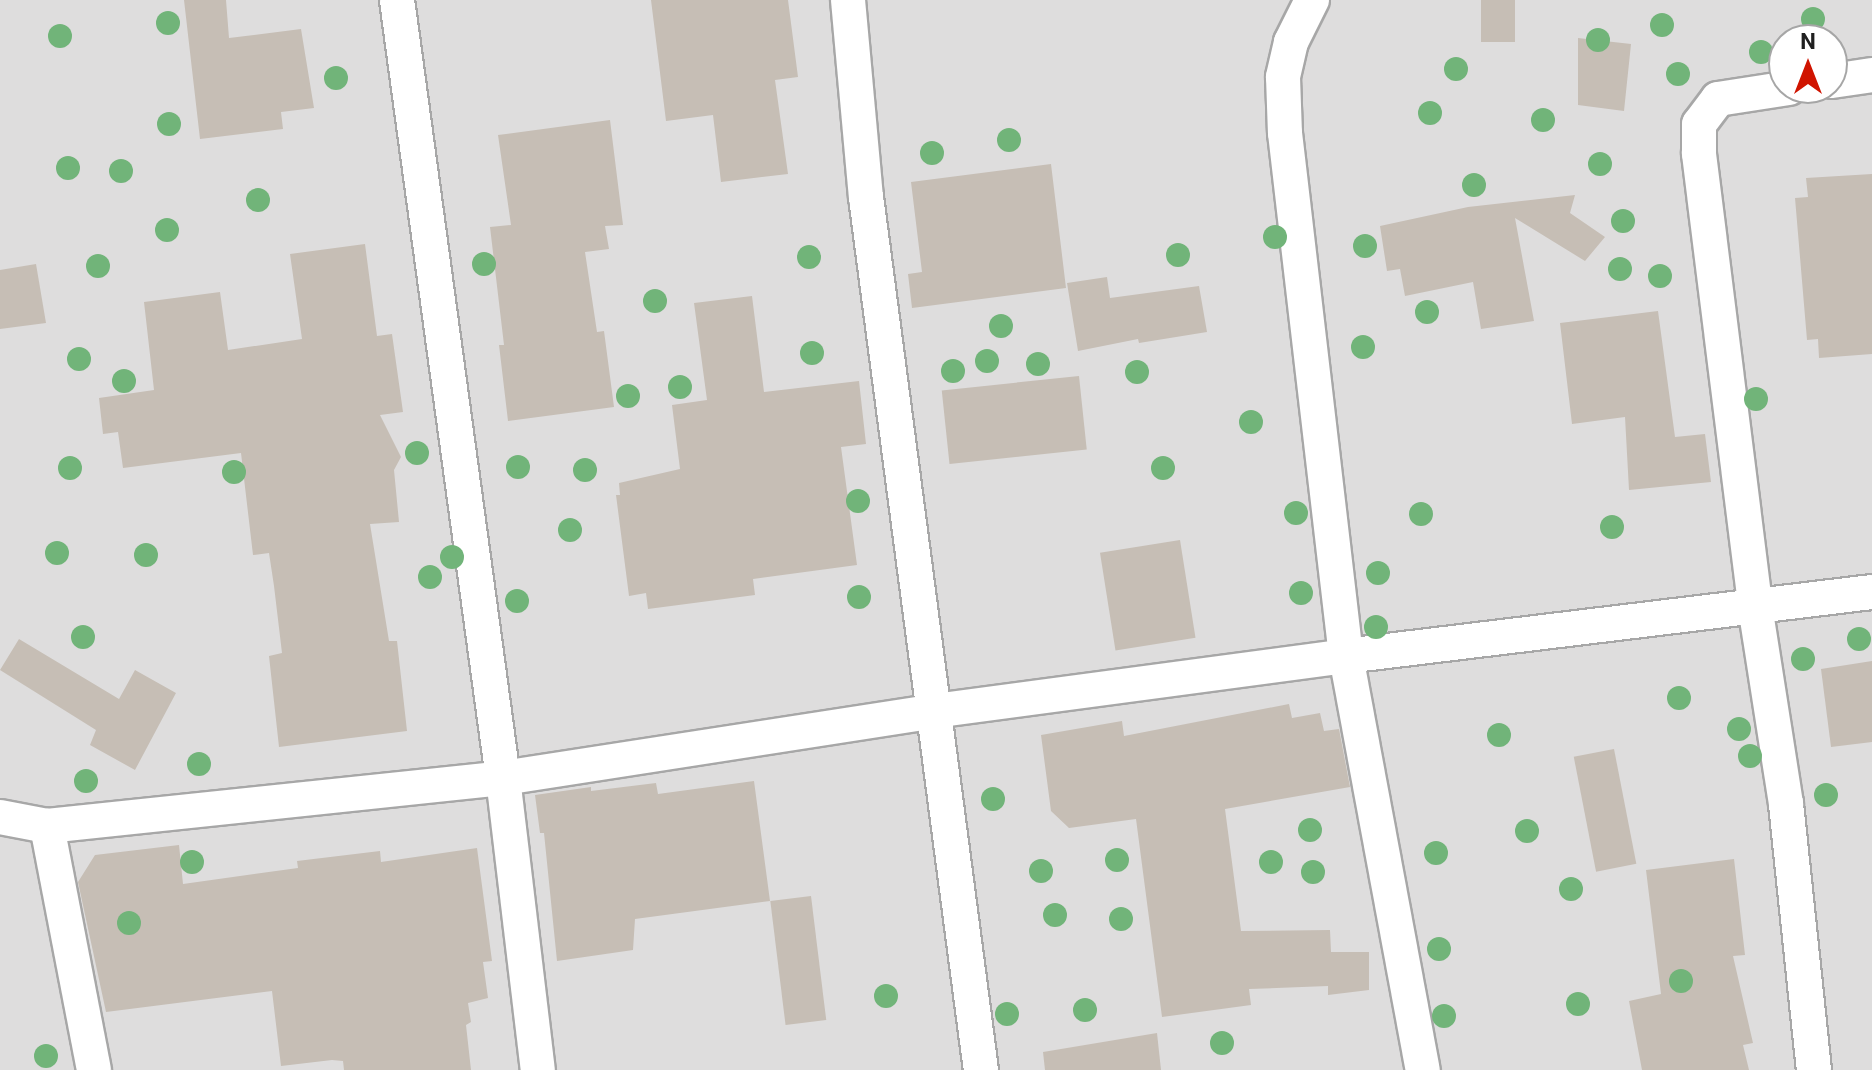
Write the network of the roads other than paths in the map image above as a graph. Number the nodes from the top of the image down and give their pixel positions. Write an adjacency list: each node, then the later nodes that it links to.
1 (397, 0): 11 (street)
2 (848, 0): 10 (street)
3 (1312, 0): 9 (street)
4 (1872, 75): 5 (street)
5 (1848, 79)
6 (1768, 91): 8 (street)
7 (1872, 592): 8 (street)
8 (1755, 606): 9 (street); 18 (street)
9 (1346, 656): 10 (street); 17 (street)
10 (934, 711): 11 (street); 16 (street)
11 (503, 778): 13 (street); 15 (street)
12 (0, 817): 13 (street)
13 (47, 826): 14 (street)
14 (94, 1070)
15 (538, 1070)
16 (981, 1070)
17 (1423, 1070)
18 (1814, 1070)

